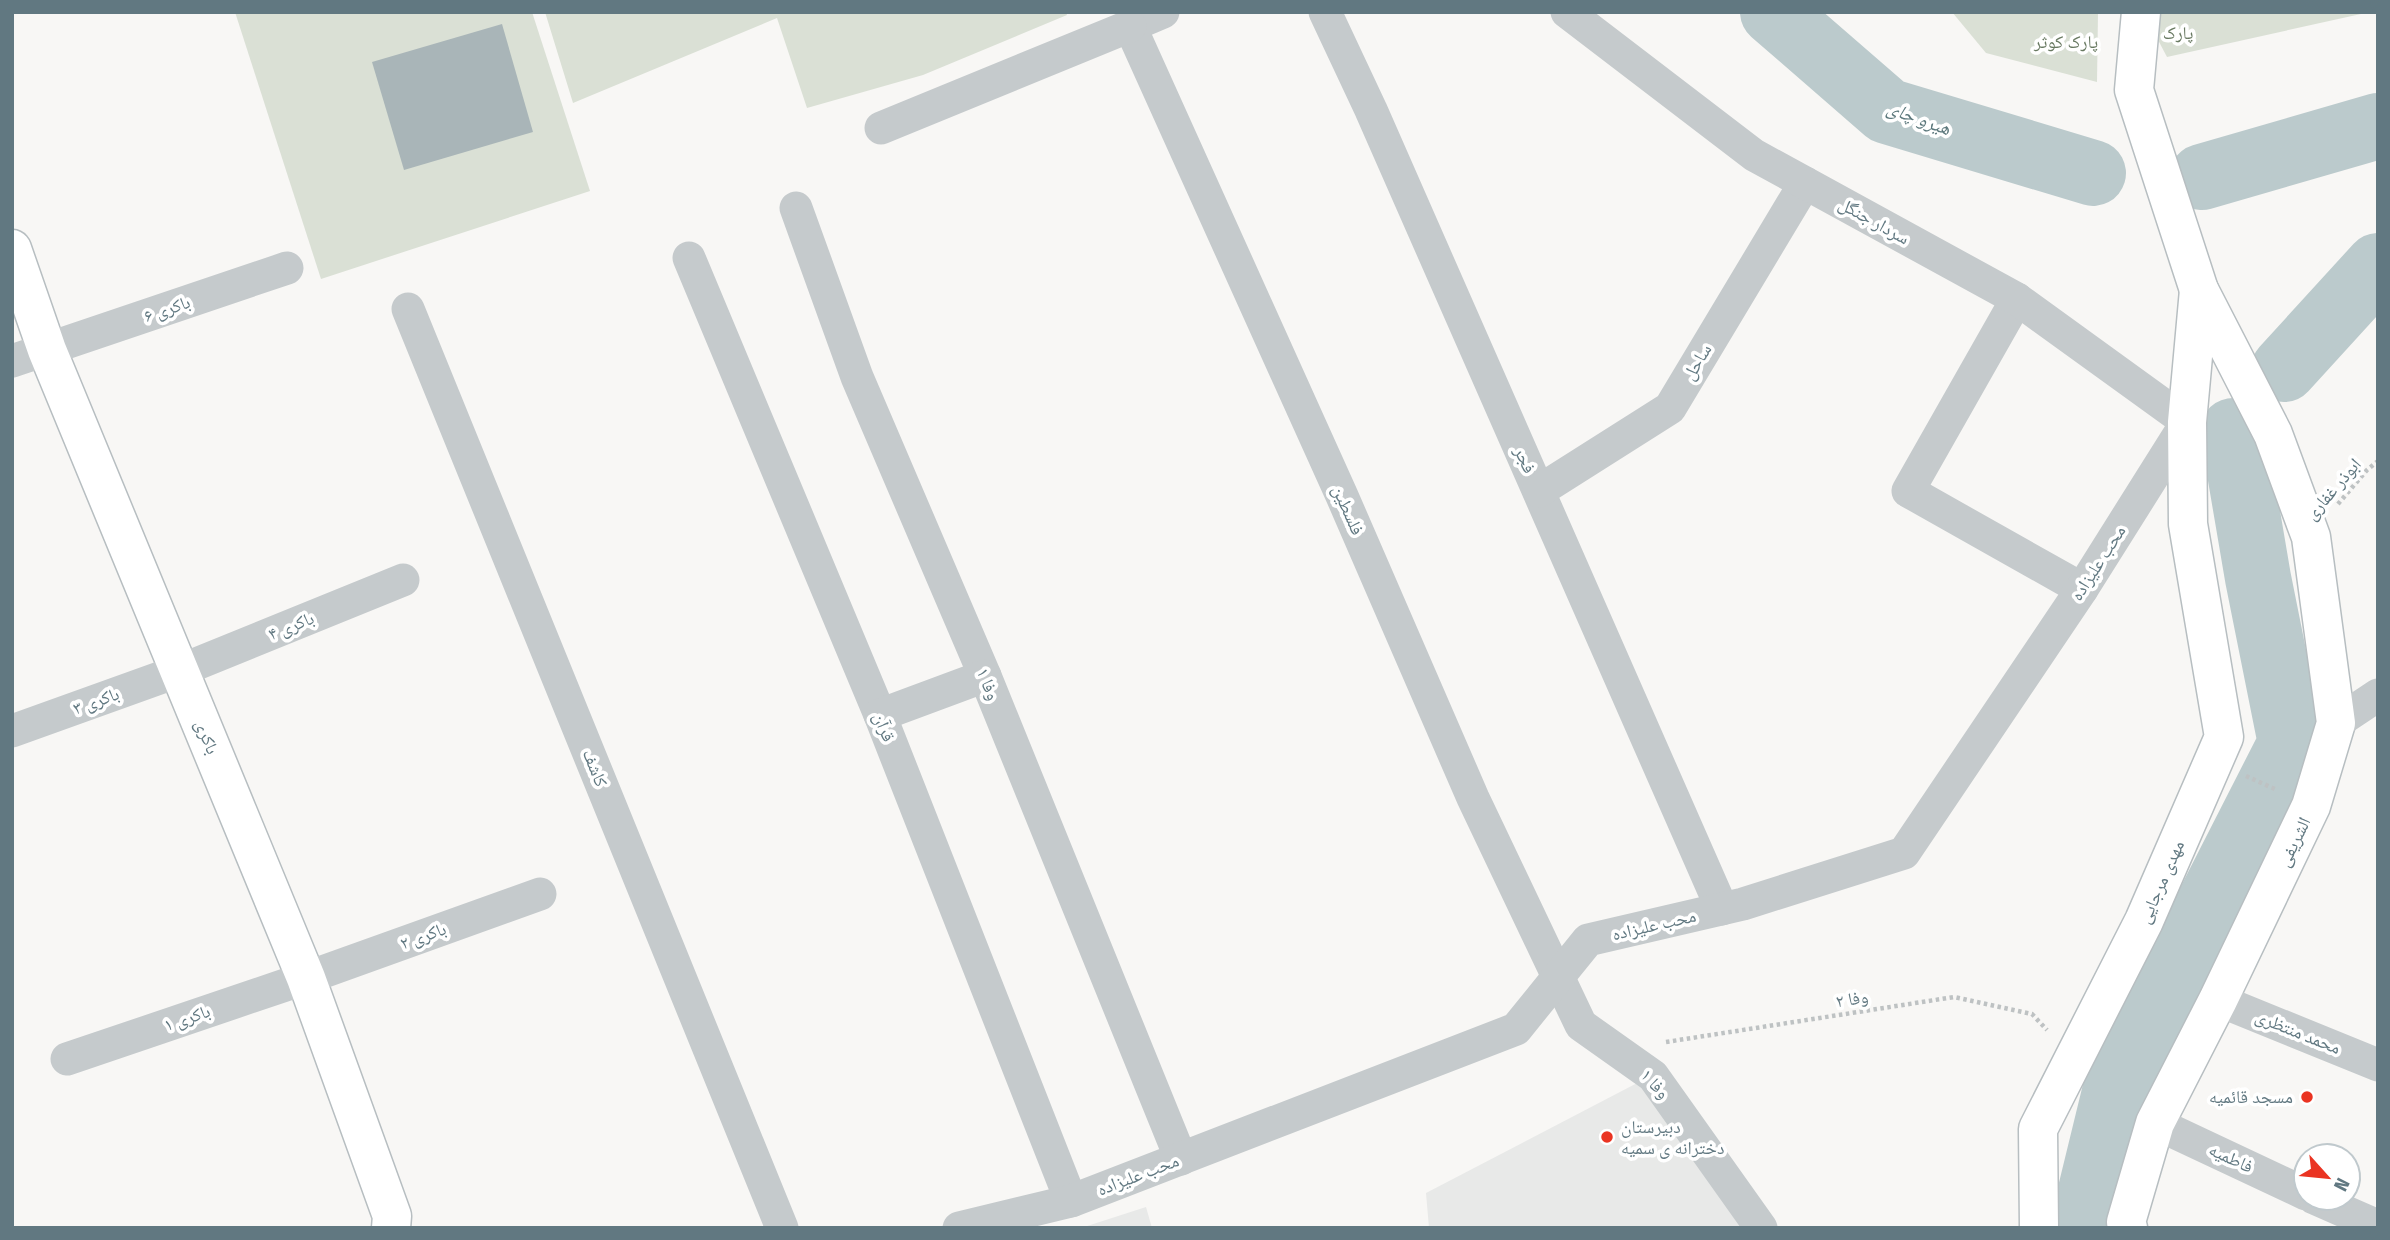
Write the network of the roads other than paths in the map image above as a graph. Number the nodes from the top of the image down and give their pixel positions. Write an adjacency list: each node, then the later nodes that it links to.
1 (1163, 12): 5 (street)
2 (1325, 12): 17 (street, فجر)
3 (1567, 12): 7 (street, سردار جنگل)
4 (2141, 12): 12 (main road)
5 (1130, 26): 6 (street); 28 (street, فلسطین)
6 (881, 128)
7 (1805, 183): 13 (street, سردار جنگل); 17 (street, ساحل)
8 (796, 208): 21 (street, وفا ۱)
9 (12, 249): 15 (main road, باکری)
10 (689, 258): 23 (street, قرآن)
11 (287, 268): 15 (street, باکری ۶)
12 (2199, 290): 16 (main road, مهدی مرجایی); 24 (main road, الشریفی)
13 (2017, 299): 16 (street, سردار جنگل); 19 (street)
14 (408, 309): 42 (street, کاشف)
15 (30, 356): 20 (main road, باکری)
16 (2186, 422): 19 (street, محب علیزاده); 45 (main road, مهدی مرجایی)
17 (1539, 491): 27 (street, فجر)
18 (403, 580): 20 (street, باکری ۴)
19 (2082, 589): 27 (street, محب علیزاده)
20 (180, 671): 25 (street, باکری ۳); 29 (main road, باکری)
21 (985, 676): 23 (street); 35 (street, وفا ۱)
22 (2378, 695): 24 (street)
23 (880, 715): 37 (street, قرآن)
24 (2336, 723): 30 (main road, الشریفی)
25 (12, 731)
26 (540, 894): 29 (street, باکری ۲)
27 (1722, 909): 28 (street, محب علیزاده)
28 (1559, 977): 31 (street, فلسطین); 35 (street, محب علیزاده)
29 (306, 978): 32 (street, باکری ۱); 41 (main road, باکری)
30 (2218, 1000): 33 (street, محمد منتظری); 34 (main road, الشریفی)
31 (1581, 1025): 44 (street, وفا ۱)
32 (67, 1059)
33 (2378, 1065)
34 (2155, 1123): 36 (street, فاطمیه); 39 (main road, الشریفی)
35 (1181, 1159): 37 (street, محب علیزاده)
36 (2292, 1187)
37 (1071, 1200): 43 (street, محب علیزاده)
38 (2346, 1212): 40 (street)
39 (2123, 1226)
40 (2378, 1226)
41 (391, 1228)
42 (782, 1228)
43 (959, 1228)
44 (1761, 1228)
45 (2039, 1228)

